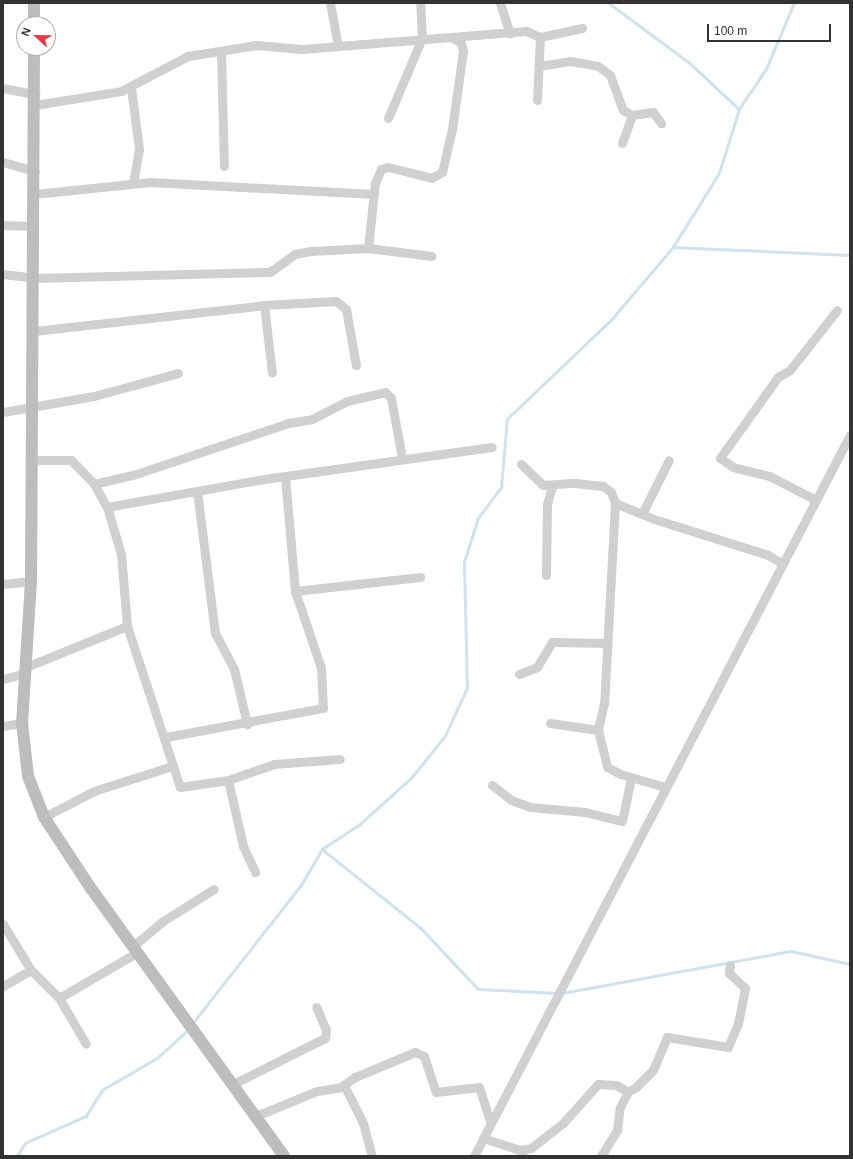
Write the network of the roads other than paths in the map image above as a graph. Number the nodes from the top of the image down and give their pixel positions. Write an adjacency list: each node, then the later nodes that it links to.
1 (34, 3): 5 (main road)
2 (330, 3): 11 (street)
3 (420, 3): 10 (street)
4 (500, 3): 7 (street)
5 (34, 16)
6 (582, 28): 9 (street)
7 (510, 33): 8 (street); 9 (street)
8 (451, 36): 10 (street); 28 (street)
9 (540, 37): 14 (street)
10 (422, 38): 11 (street); 20 (street)
11 (338, 46): 12 (street)
12 (221, 53): 16 (street); 24 (street)
13 (34, 56): 17 (main road)
14 (539, 66): 18 (street); 19 (street)
15 (3, 88): 17 (street)
16 (131, 88): 17 (street); 26 (street)
17 (35, 100): 25 (main road)
18 (537, 100)
19 (632, 115): 21 (street); 22 (street)
20 (388, 118)
21 (661, 123)
22 (622, 143)
23 (3, 162): 25 (street)
24 (224, 166)
25 (35, 170): 27 (main road)
26 (133, 184): 27 (street); 28 (street)
27 (34, 194): 30 (main road)
28 (374, 194): 31 (street)
29 (3, 225): 30 (street)
30 (34, 226): 34 (main road)
31 (368, 248): 32 (street); 34 (street)
32 (431, 256)
33 (3, 274): 34 (street)
34 (34, 278): 37 (main road)
35 (264, 304): 37 (street); 38 (street); 40 (street)
36 (837, 310): 53 (street)
37 (34, 331): 41 (main road)
38 (356, 365)
39 (178, 373): 41 (street)
40 (272, 373)
41 (34, 407): 42 (street); 46 (main road)
42 (3, 412)
43 (850, 435): 53 (street)
44 (492, 447): 45 (street)
45 (402, 458): 49 (street); 50 (street)
46 (32, 460): 50 (street); 60 (main road)
47 (669, 460): 56 (street)
48 (521, 464): 51 (street)
49 (285, 477): 52 (street); 62 (street)
50 (94, 484): 55 (street)
51 (552, 486): 54 (street); 58 (street)
52 (197, 491): 55 (street); 70 (street)
53 (816, 500): 57 (street)
54 (615, 503): 56 (street); 64 (street)
55 (107, 507): 63 (street)
56 (642, 514): 57 (street)
57 (782, 564): 79 (street)
58 (546, 575)
59 (420, 577): 62 (street)
60 (31, 581): 61 (street); 65 (main road)
61 (3, 584)
62 (295, 592): 70 (street)
63 (127, 626): 65 (street); 73 (street)
64 (607, 643): 66 (street); 72 (street)
65 (26, 670): 67 (street); 69 (main road)
66 (519, 674)
67 (3, 679)
68 (550, 723): 72 (street)
69 (22, 724): 71 (street); 80 (main road)
70 (247, 724): 73 (street)
71 (3, 726)
72 (598, 730): 76 (street)
73 (166, 737): 75 (street)
74 (340, 759): 77 (street)
75 (172, 766): 77 (street); 80 (street)
76 (631, 778): 78 (street); 79 (street)
77 (228, 780): 81 (street)
78 (492, 785)
79 (665, 787): 95 (street)
80 (44, 817): 84 (main road)
81 (254, 872)
82 (214, 888): 84 (street)
83 (3, 924): 86 (street)
84 (134, 950): 88 (street); 91 (main road)
85 (730, 966): 93 (street)
86 (31, 970): 87 (street); 88 (street)
87 (3, 986)
88 (59, 998): 90 (street)
89 (316, 1008): 91 (street)
90 (86, 1044)
91 (233, 1084): 94 (main road)
92 (344, 1085): 94 (street); 95 (street); 99 (street)
93 (628, 1092): 97 (street); 101 (street)
94 (256, 1116): 98 (main road)
95 (491, 1123): 96 (street)
96 (483, 1138): 97 (street); 100 (street)
97 (521, 1153)
98 (284, 1156)
99 (372, 1156)
100 (474, 1156)
101 (602, 1156)

